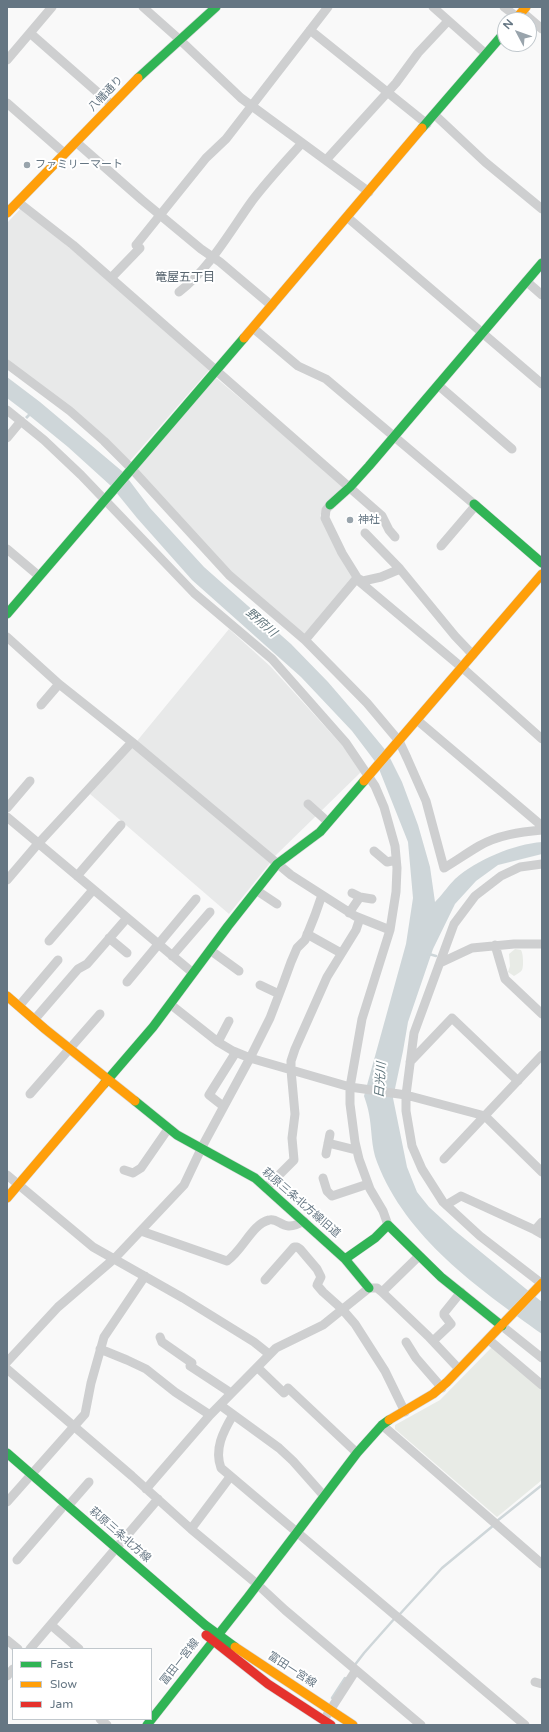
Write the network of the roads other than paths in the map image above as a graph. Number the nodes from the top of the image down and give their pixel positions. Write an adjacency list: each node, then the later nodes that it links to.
1 (52, 7): 10 (street)
2 (143, 7): 11 (street)
3 (216, 7): 11 (street, 八幡通り)
4 (328, 7): 9 (street)
5 (433, 7): 8 (street)
6 (504, 7): 7 (street)
7 (515, 12)
8 (448, 21): 13 (street); 15 (street)
9 (310, 30): 15 (street); 18 (street)
10 (30, 33): 14 (street); 17 (street)
11 (179, 39): 17 (street, 八幡通り); 18 (street)
12 (497, 41): 13 (street)
13 (486, 54): 19 (street)
14 (7, 60)
15 (388, 92): 20 (street); 24 (street)
16 (7, 103): 23 (street)
17 (112, 105): 21 (street, 八幡通り)
18 (251, 106): 22 (street); 29 (street)
19 (434, 115): 20 (street); 27 (street)
20 (427, 124): 25 (street)
21 (76, 142): 23 (street, 八幡通り); 29 (street)
22 (302, 143): 24 (street); 31 (street)
23 (64, 153): 26 (street, 八幡通り)
24 (326, 160): 25 (street)
25 (369, 192): 30 (street)
26 (18, 202): 28 (street, 八幡通り); 33 (street)
27 (542, 209)
28 (7, 213)
29 (161, 215): 31 (street); 33 (street)
30 (347, 217): 37 (street); 39 (street)
31 (213, 257): 35 (street); 37 (street)
32 (542, 263): 34 (street)
33 (111, 278): 41 (street)
34 (526, 281): 36 (street); 39 (street)
35 (178, 292)
36 (542, 295)
37 (272, 306): 38 (street)
38 (253, 328): 41 (street); 46 (street)
39 (482, 333): 42 (street); 43 (street)
40 (7, 364): 49 (street)
41 (215, 371): 49 (street); 50 (street)
42 (542, 384)
43 (438, 385): 46 (street); 48 (street)
44 (7, 410): 45 (street)
45 (22, 421): 47 (street); 51 (street)
46 (395, 436): 50 (street); 52 (street)
47 (7, 438)
48 (512, 449)
49 (131, 468): 51 (street); 64 (street)
50 (350, 487): 54 (street); 61 (street)
51 (104, 500): 60 (street); 73 (street)
52 (475, 504): 55 (street); 57 (street)
53 (365, 533): 58 (street)
54 (395, 537)
55 (441, 546)
56 (7, 549): 60 (street)
57 (542, 563)
58 (400, 569): 61 (street); 65 (street)
59 (542, 574): 65 (street)
60 (39, 576): 62 (street)
61 (357, 578): 64 (street); 66 (street)
62 (7, 614)
63 (7, 637): 67 (street)
64 (305, 640): 71 (street)
65 (473, 654): 66 (street)
66 (462, 668): 69 (street); 70 (street)
67 (59, 684): 68 (street); 72 (street)
68 (41, 705)
69 (417, 720): 71 (street); 80 (street)
70 (542, 739)
71 (399, 741): 73 (street); 81 (street)
72 (132, 742): 82 (street); 85 (street)
73 (369, 776): 78 (street); 84 (street)
74 (30, 781): 76 (street)
75 (308, 804): 78 (street)
76 (7, 808)
77 (7, 817): 82 (street)
78 (328, 822): 85 (street)
79 (121, 825): 87 (street)
80 (542, 826)
81 (542, 830)
82 (38, 843): 87 (street); 88 (street)
83 (374, 851): 84 (street)
84 (396, 860): 99 (street)
85 (277, 864): 90 (street); 91 (street)
86 (542, 864): 111 (street)
87 (77, 876): 89 (street)
88 (7, 880)
89 (93, 890): 97 (street); 102 (street)
90 (256, 890): 94 (street); 106 (street)
91 (322, 895): 96 (street); 100 (street)
92 (196, 899): 103 (street)
93 (372, 899): 96 (street)
94 (277, 904)
95 (210, 912): 109 (street)
96 (349, 913): 98 (street)
97 (126, 918): 101 (street); 103 (street)
98 (360, 918): 99 (street); 108 (street)
99 (390, 930): 133 (street)
100 (307, 934): 108 (street); 116 (street)
101 (109, 938): 107 (street); 122 (street)
102 (49, 941)
103 (158, 944): 109 (street); 114 (street)
104 (542, 944): 105 (street)
105 (495, 945): 111 (street); 121 (street)
106 (210, 950): 112 (street); 113 (street)
107 (127, 953)
108 (341, 953): 130 (street)
109 (172, 956): 113 (street)
110 (58, 960): 119 (street)
111 (440, 964): 129 (street)
112 (239, 971)
113 (193, 973): 118 (street)
114 (127, 982)
115 (260, 986): 116 (street)
116 (279, 994): 128 (street)
117 (7, 996): 119 (street, 萩原三条北方線旧道)
118 (170, 1004): 124 (street); 131 (street)
119 (19, 1006): 122 (street, 萩原三条北方線旧道)
120 (100, 1014): 125 (street)
121 (542, 1014)
122 (34, 1020): 125 (street, 萩原三条北方線旧道)
123 (229, 1021): 124 (street)
124 (218, 1042): 126 (street)
125 (70, 1048): 131 (street, 萩原三条北方線旧道); 134 (street)
126 (236, 1052): 128 (street); 136 (street)
127 (542, 1055): 132 (street)
128 (250, 1058): 130 (street); 136 (street)
129 (410, 1062): 132 (street); 135 (street)
130 (291, 1070): 133 (street); 149 (street)
131 (109, 1080): 138 (street, 萩原三条北方線旧道); 148 (street)
132 (518, 1081): 137 (street)
133 (350, 1087): 135 (street); 140 (street)
134 (30, 1094)
135 (405, 1095): 137 (street); 151 (street)
136 (223, 1106): 139 (street)
137 (485, 1116): 142 (street); 144 (street)
138 (168, 1129): 139 (street, 萩原三条北方線旧道); 143 (street)
139 (202, 1149): 149 (street, 萩原三条北方線旧道); 155 (street)
140 (356, 1150): 141 (street); 147 (street)
141 (326, 1154)
142 (444, 1159)
143 (124, 1170)
144 (542, 1172)
145 (7, 1175): 148 (street)
146 (322, 1178): 147 (street)
147 (368, 1184): 154 (street)
148 (18, 1185): 150 (street); 158 (street)
149 (266, 1188): 152 (street, 萩原三条北方線旧道)
150 (7, 1198)
151 (446, 1205): 156 (street); 162 (street)
152 (304, 1221): 155 (street); 159 (street, 萩原三条北方線旧道)
153 (542, 1222): 156 (street)
154 (388, 1225): 157 (street); 159 (street)
155 (141, 1230): 158 (street)
156 (538, 1232)
157 (418, 1256): 164 (street); 165 (street)
158 (115, 1258): 160 (street); 175 (street)
159 (345, 1259): 163 (street, 萩原三条北方線旧道)
160 (145, 1276): 172 (street); 173 (street)
161 (265, 1280): 166 (street)
162 (542, 1283): 167 (street)
163 (369, 1288): 164 (street); 166 (street)
164 (382, 1292): 169 (street)
165 (461, 1292): 167 (street); 169 (street)
166 (342, 1309): 173 (street); 183 (street)
167 (502, 1326): 170 (street, 冨田一宮線); 174 (street)
168 (160, 1337): 181 (street)
169 (433, 1340): 178 (street)
170 (489, 1340): 178 (street, 冨田一宮線); 179 (street)
171 (406, 1342): 180 (street)
172 (100, 1349): 184 (street); 187 (street)
173 (269, 1354): 176 (street)
174 (542, 1358)
175 (7, 1362)
176 (257, 1366): 181 (street); 188 (street)
177 (7, 1369): 187 (street)
178 (459, 1369): 180 (street, 冨田一宮線)
179 (542, 1385)
180 (442, 1388): 183 (street, 冨田一宮線)
181 (231, 1393): 182 (street)
182 (220, 1405): 184 (street); 185 (street)
183 (405, 1412): 186 (street, 冨田一宮線)
184 (210, 1415): 194 (street)
185 (233, 1415): 192 (street); 195 (street)
186 (382, 1425): 188 (street, 冨田一宮線); 203 (street)
187 (74, 1426): 191 (street); 194 (street)
188 (357, 1453): 195 (street, 冨田一宮線)
189 (7, 1454): 191 (street, 萩原三条北方線)
190 (7, 1464): 191 (street, 萩原三条北方線)
191 (29, 1477): 197 (street); 198 (street, 萩原三条北方線)
192 (230, 1477): 199 (street); 200 (street)
193 (89, 1482): 198 (street)
194 (146, 1489): 196 (street)
195 (324, 1496): 200 (street, 冨田一宮線)
196 (158, 1499): 199 (street); 201 (street)
197 (7, 1502)
198 (65, 1508): 201 (street, 萩原三条北方線); 202 (street)
199 (191, 1529): 204 (street)
200 (296, 1533): 204 (street, 冨田一宮線); 217 (street)
201 (114, 1550): 205 (street); 206 (street, 萩原三条北方線)
202 (17, 1560)
203 (542, 1564)
204 (257, 1584): 206 (street, 冨田一宮線); 211 (street)
205 (51, 1625): 209 (street); 210 (street)
206 (215, 1637): 212 (street, 富田一宮線); 213 (street, 冨田一宮線); 214 (street)
207 (7, 1640): 208 (street)
208 (17, 1648)
209 (31, 1648)
210 (78, 1648)
211 (354, 1668): 212 (street); 216 (street)
212 (331, 1711): 214 (street); 215 (street, 富田一宮線)
213 (152, 1719)
214 (326, 1723)
215 (353, 1725)
216 (421, 1725)
217 (525, 1725)

